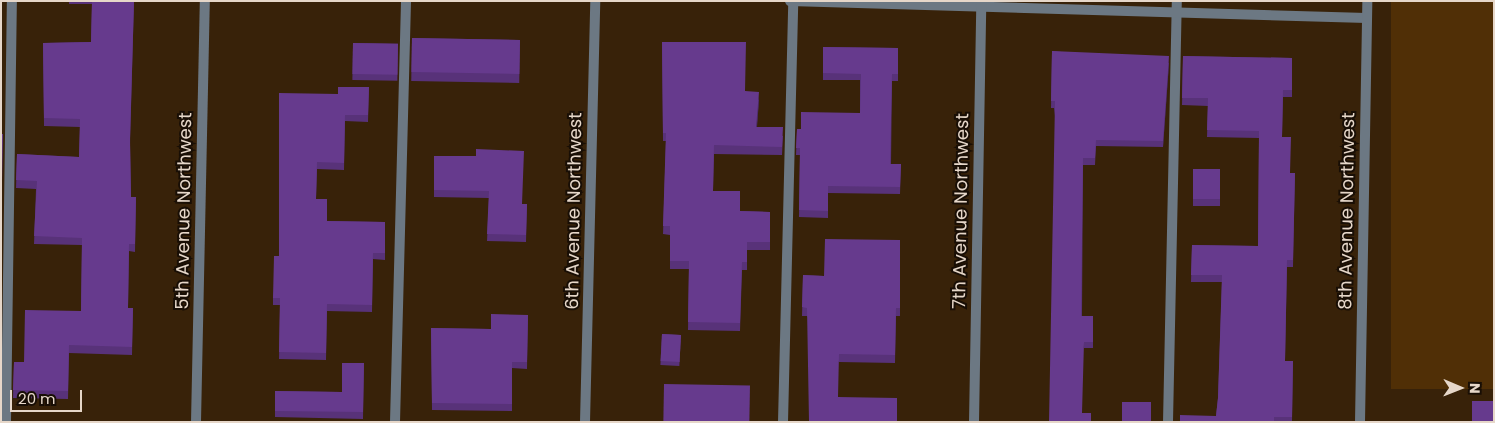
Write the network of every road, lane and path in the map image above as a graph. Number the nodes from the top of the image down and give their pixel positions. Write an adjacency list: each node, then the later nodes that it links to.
1 (12, 1): 12 (street)
2 (205, 1): 13 (street, 5th Avenue Northwest)
3 (406, 1): 14 (street)
4 (595, 1): 15 (street, 6th Avenue Northwest)
5 (790, 1): 6 (street)
6 (793, 1): 9 (street); 16 (street)
7 (1177, 1): 10 (street)
8 (1368, 1): 11 (street, 8th Avenue Northwest)
9 (980, 5): 10 (street); 17 (street, 7th Avenue Northwest)
10 (1177, 13): 11 (street); 18 (street)
11 (1367, 18): 19 (street, 8th Avenue Northwest)
12 (6, 422)
13 (196, 422)
14 (395, 422)
15 (585, 422)
16 (783, 422)
17 (974, 422)
18 (1168, 422)
19 (1360, 422)

